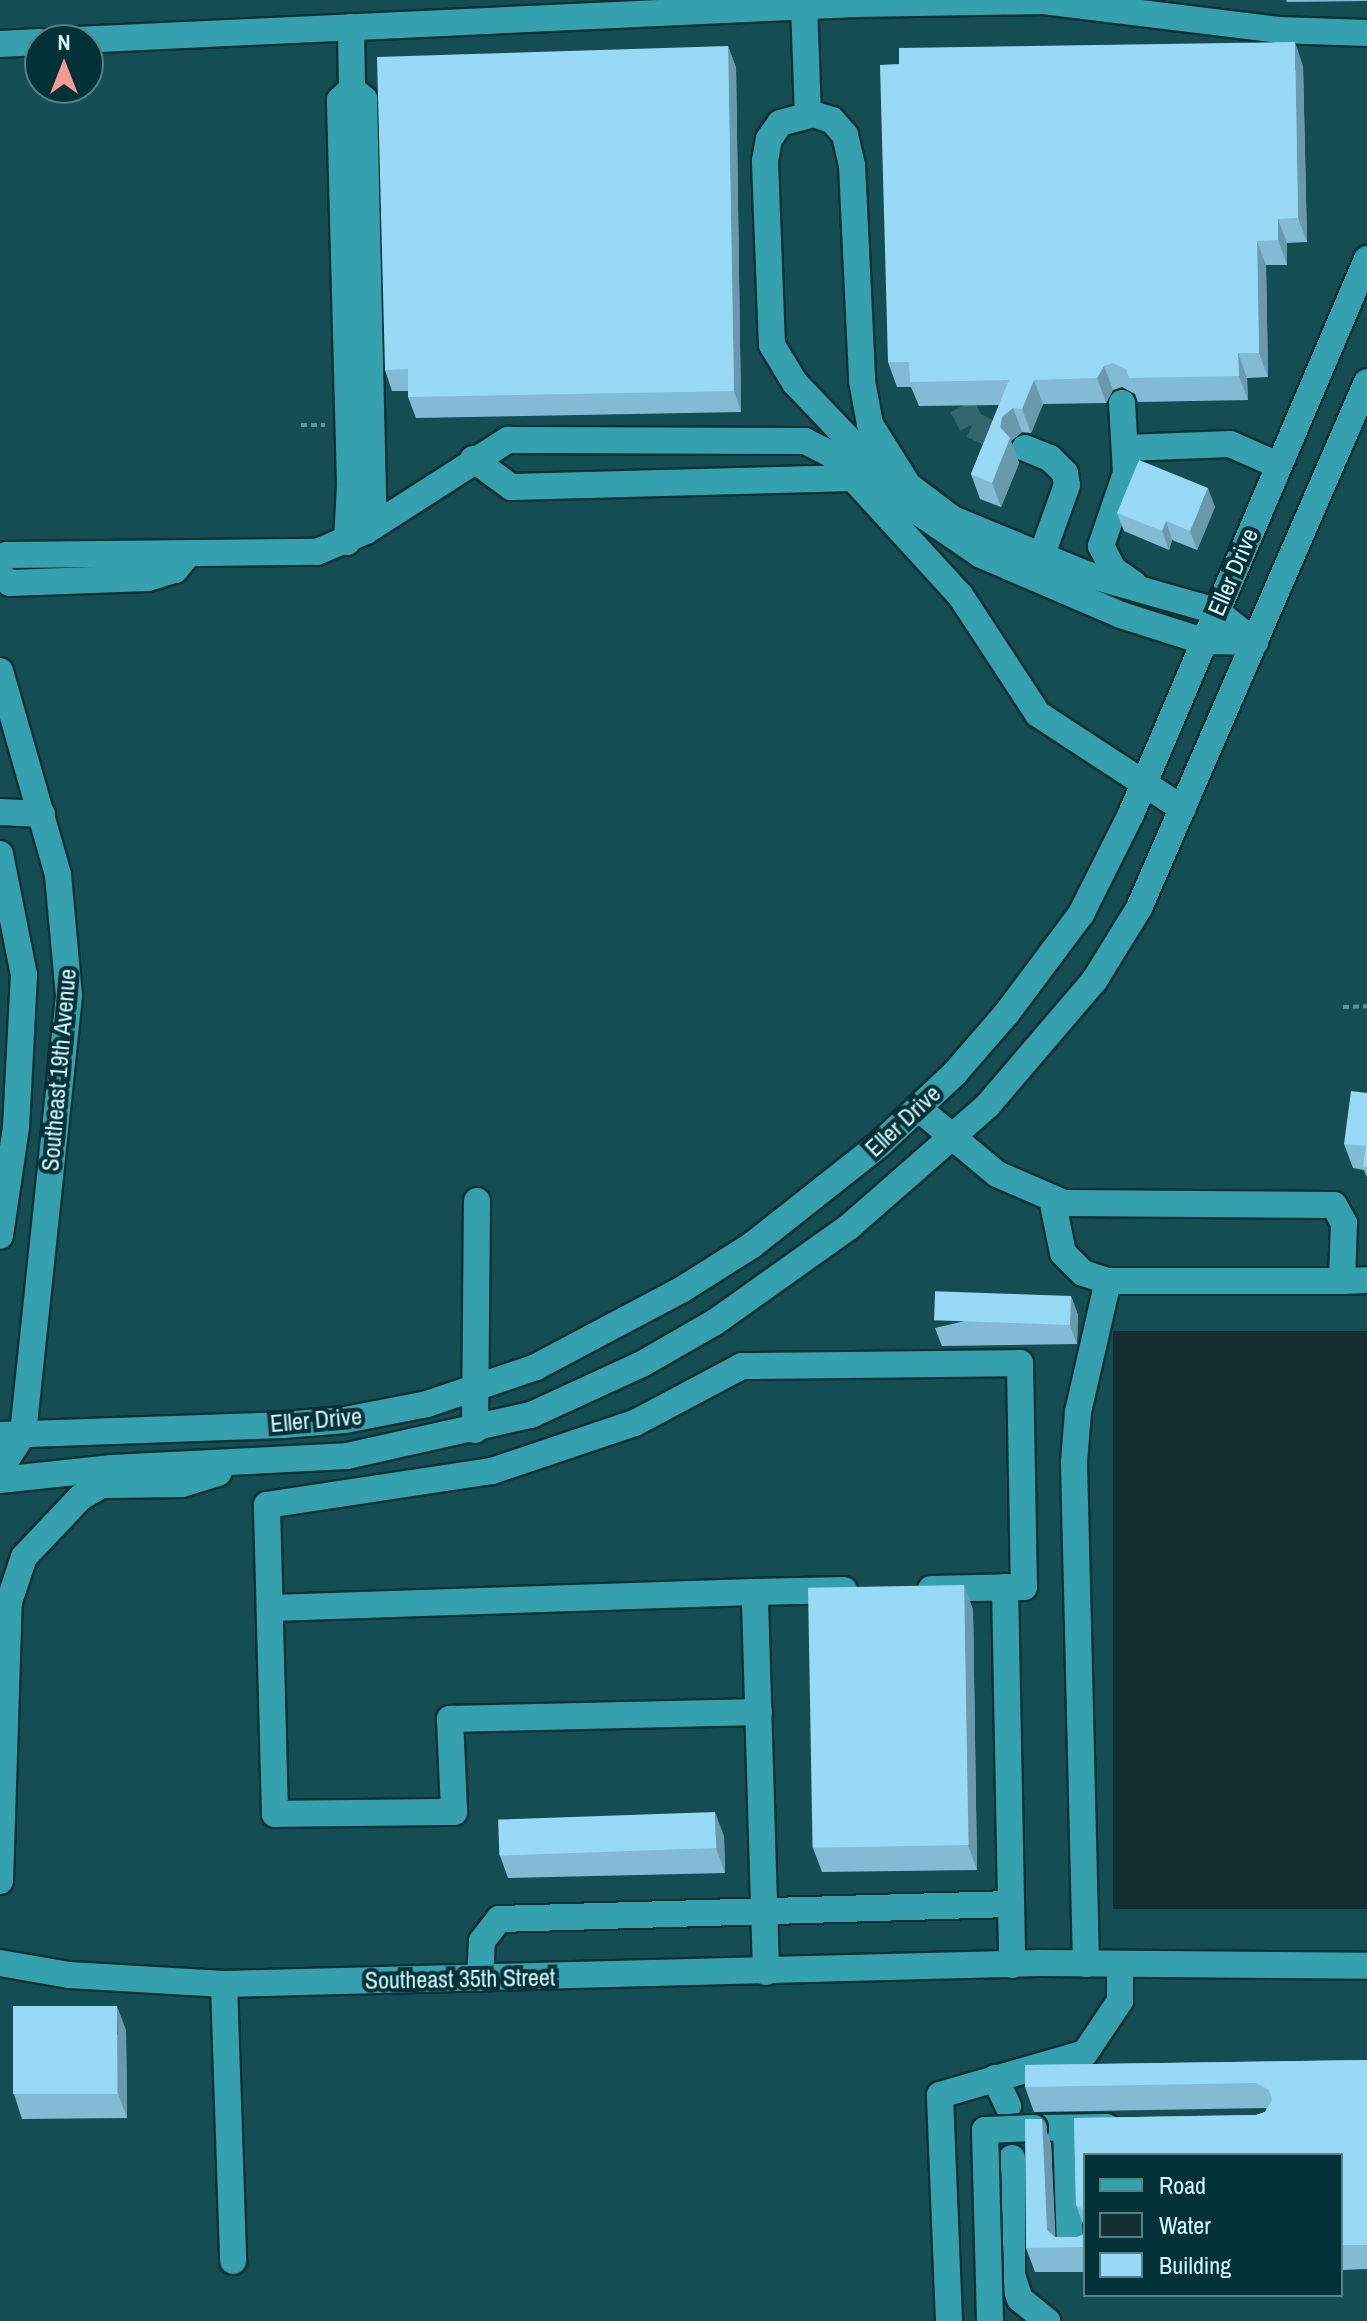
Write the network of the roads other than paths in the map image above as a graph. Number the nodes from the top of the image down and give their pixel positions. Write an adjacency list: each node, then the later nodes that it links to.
1 (804, 6): 2 (street); 3 (street); 8 (street)
2 (351, 27): 4 (street); 7 (street)
3 (1367, 33)
4 (104, 39)
5 (24, 43): 6 (street)
6 (0, 44)
7 (346, 94): 17 (street); 18 (street)
8 (808, 114): 20 (street); 23 (street)
9 (1367, 259): 15 (street, Eller Drive)
10 (1367, 382): 27 (street, Eller Drive)
11 (1122, 403): 13 (street)
12 (1025, 448): 20 (street)
13 (1126, 448): 15 (street); 24 (street)
14 (473, 459): 16 (street); 16 (street); 17 (street)
15 (1278, 465): 25 (street, Eller Drive)
16 (853, 478): 29 (street)
17 (374, 526): 18 (street)
18 (347, 542): 19 (street)
19 (187, 555): 21 (street); 22 (street)
20 (1047, 558): 23 (street); 24 (street)
21 (0, 563)
22 (0, 576)
23 (1055, 587): 26 (street)
24 (1150, 595): 25 (street)
25 (1216, 611): 26 (street, Eller Drive); 27 (street)
26 (1203, 641): 27 (street); 29 (street, Eller Drive)
27 (1255, 642): 30 (street, Eller Drive)
28 (0, 671): 32 (street, Southeast 19th Avenue)
29 (1143, 784): 30 (street); 34 (street, Eller Drive)
30 (1183, 809): 36 (street, Eller Drive)
31 (0, 812): 32 (street)
32 (42, 814): 45 (street, Southeast 19th Avenue)
33 (0, 854): 35 (street, Southeast 19th Avenue)
34 (918, 1108): 36 (street); 43 (street, Eller Drive)
35 (16, 1127): 37 (street); 40 (street, Southeast 19th Avenue)
36 (950, 1139): 38 (street); 44 (street, Eller Drive)
37 (0, 1171)
38 (1052, 1199): 41 (street); 42 (street)
39 (477, 1201): 43 (street)
40 (0, 1236)
41 (1355, 1280): 42 (street)
42 (1108, 1281): 59 (street)
43 (475, 1388): 44 (street); 45 (street, Eller Drive)
44 (475, 1430): 46 (street, Eller Drive)
45 (11, 1434): 47 (street, Southeast 19th Avenue)
46 (251, 1463): 48 (street, Eller Drive); 55 (street)
47 (0, 1469)
48 (0, 1480)
49 (1005, 1587): 50 (street); 53 (street); 56 (street)
50 (911, 1589)
51 (865, 1590): 52 (street)
52 (755, 1592): 53 (street); 54 (street)
53 (270, 1608): 54 (street)
54 (759, 1712): 57 (street)
55 (0, 1881)
56 (1011, 1904): 57 (street); 61 (street)
57 (764, 1912): 63 (street); 64 (street)
58 (0, 1963): 65 (street, Southeast 35th Street)
59 (1086, 1964): 60 (street, Southeast 35th Street); 61 (street, Southeast 35th Street)
60 (1120, 1964): 62 (street, Southeast 35th Street); 66 (street)
61 (1012, 1965): 63 (street, Southeast 35th Street)
62 (1367, 1966)
63 (766, 1972): 64 (street, Southeast 35th Street)
64 (480, 1978): 65 (street, Southeast 35th Street)
65 (224, 1984): 73 (street)
66 (995, 2078): 67 (street); 74 (street)
67 (1008, 2106)
68 (1128, 2127): 69 (street)
69 (1066, 2128): 71 (street); 75 (street, bridge)
70 (1012, 2158): 76 (street)
71 (1076, 2183): 72 (street)
72 (1083, 2246)
73 (233, 2261)
74 (949, 2321)
75 (990, 2321)
76 (1047, 2321)

